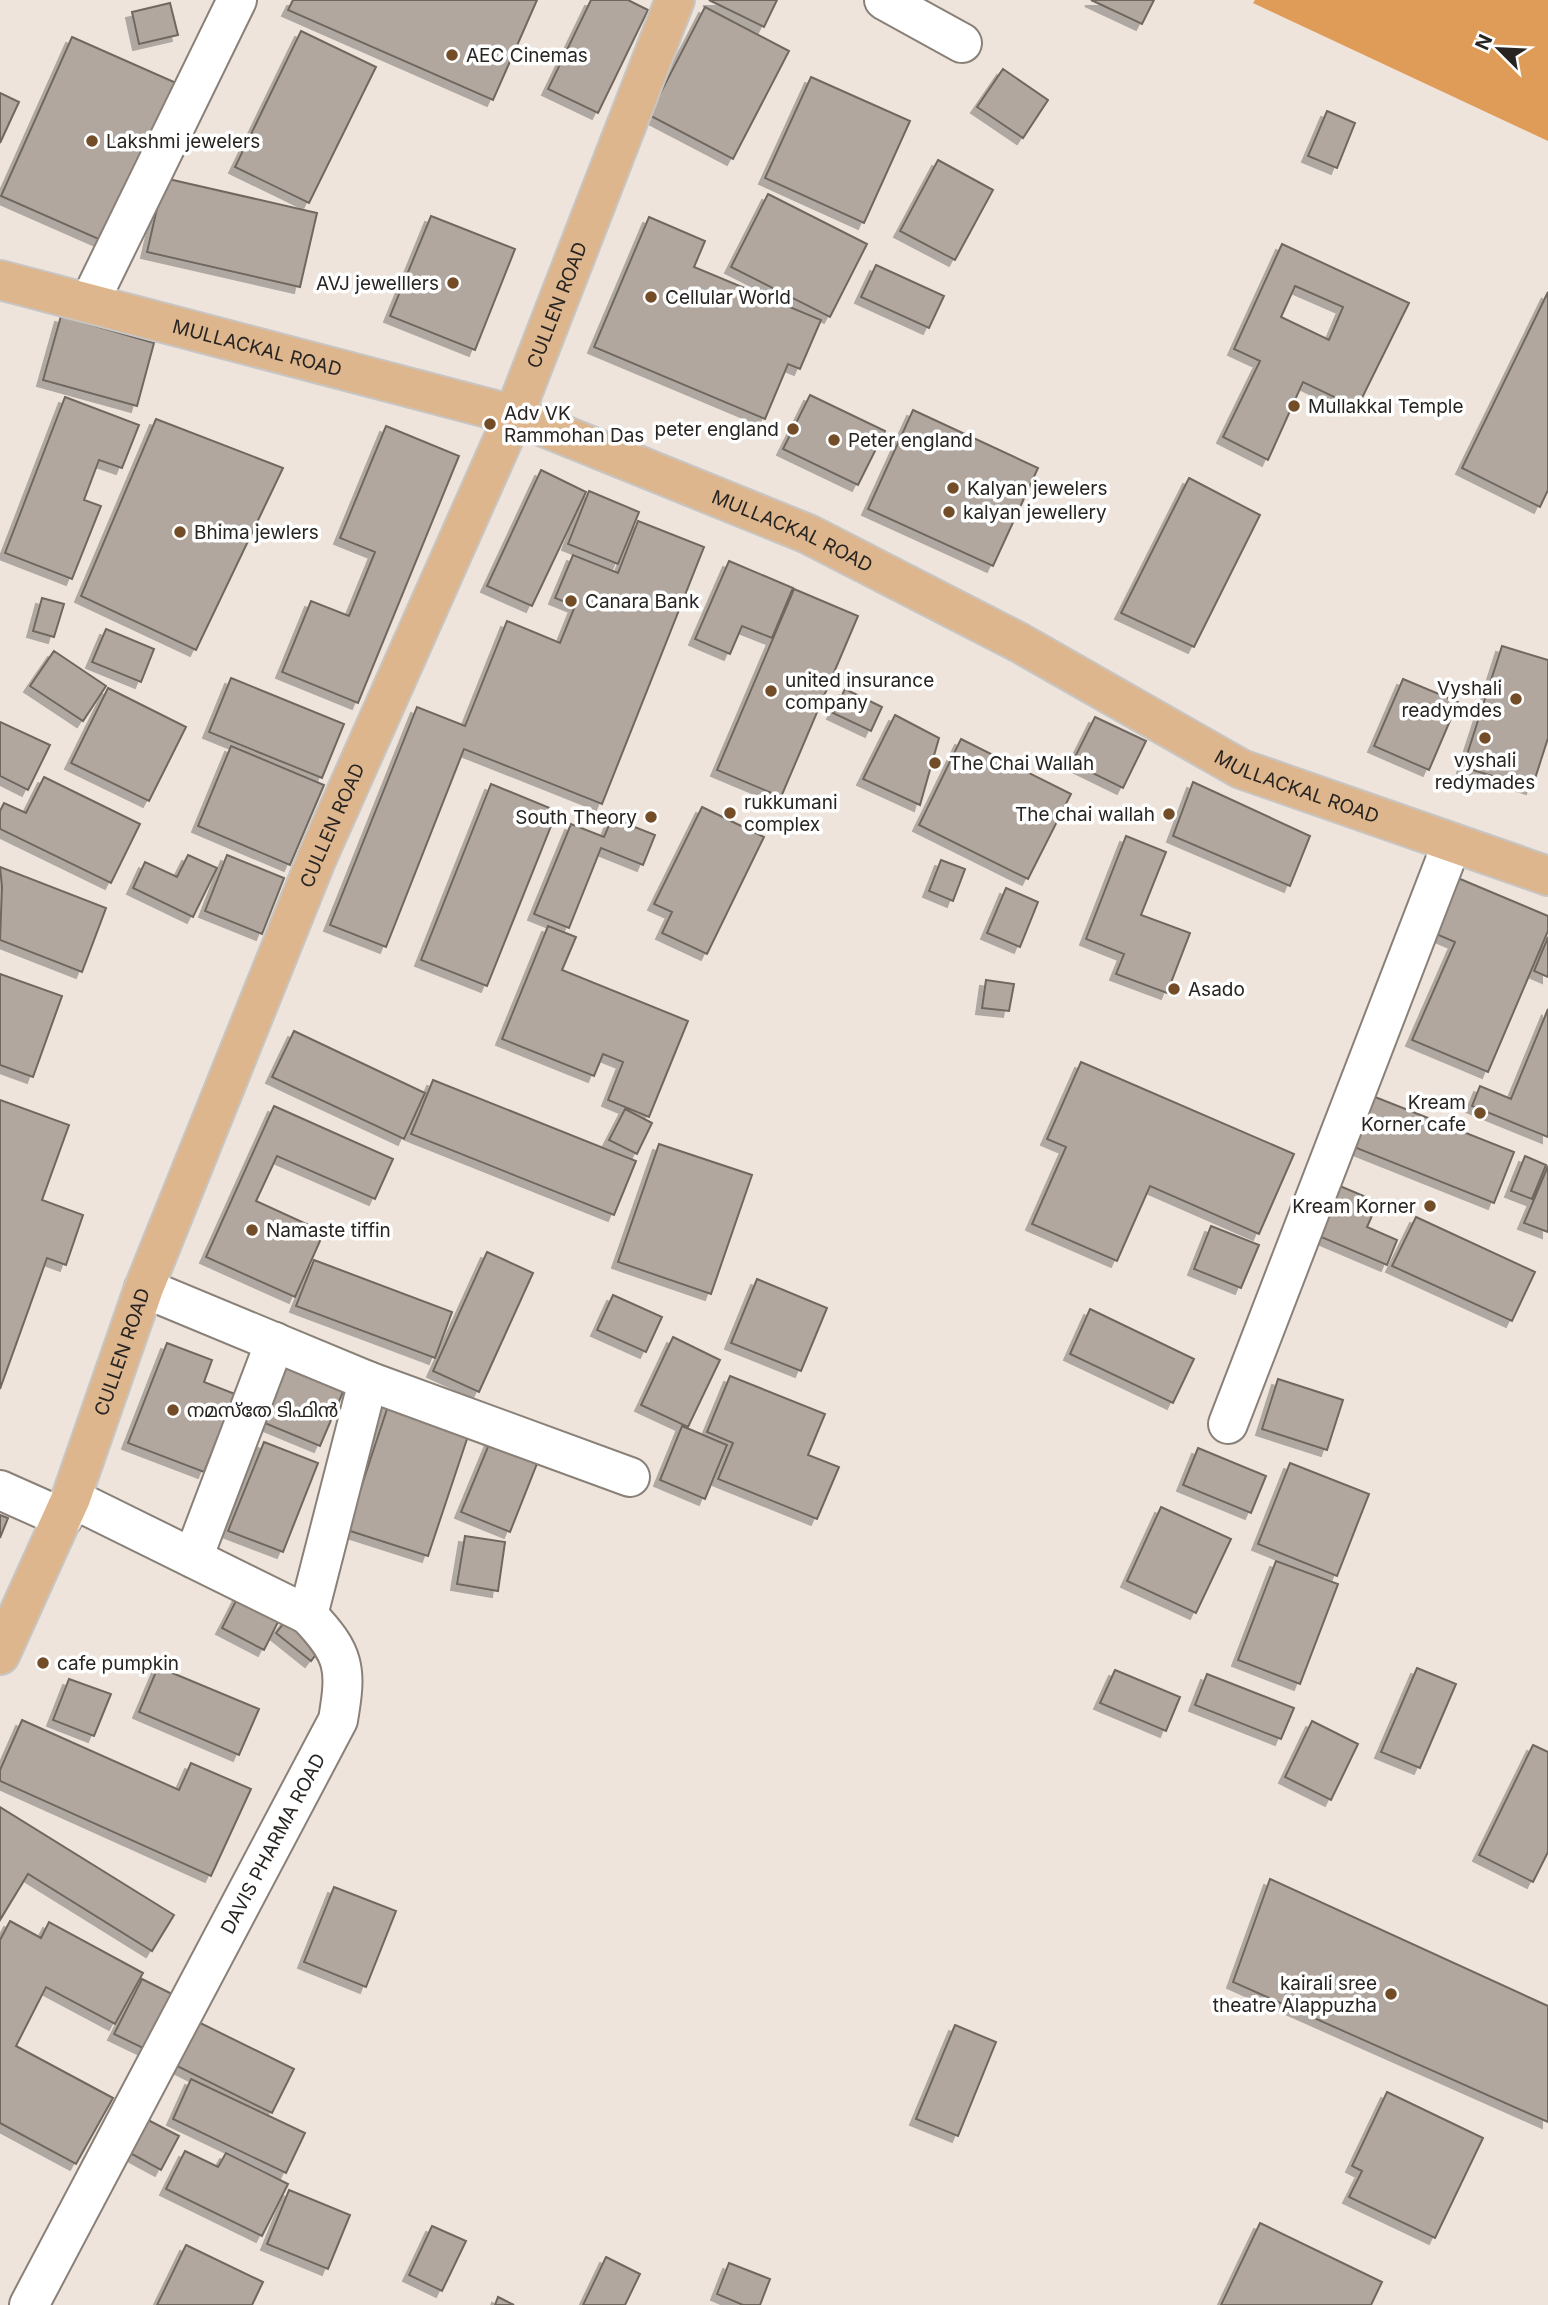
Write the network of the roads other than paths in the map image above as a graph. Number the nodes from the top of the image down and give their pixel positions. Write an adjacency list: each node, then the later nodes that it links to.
1 (237, 0): 6 (street)
2 (675, 0): 7 (main road, CULLEN ROAD)
3 (884, 0): 4 (street)
4 (962, 43)
5 (0, 280): 6 (main road, MULLACKAL ROAD)
6 (89, 303): 7 (main road, MULLACKAL ROAD)
7 (514, 415): 8 (main road, MULLACKAL ROAD); 10 (main road, CULLEN ROAD)
8 (1452, 843): 9 (main road, MULLACKAL ROAD); 13 (street)
9 (1548, 876)
10 (144, 1287): 11 (street); 16 (main road, CULLEN ROAD)
11 (275, 1342): 12 (street); 17 (street)
12 (368, 1381): 14 (street); 18 (street)
13 (1228, 1424)
14 (630, 1477)
15 (0, 1490): 16 (street, DAVIS PHARMA ROAD)
16 (67, 1508): 17 (street, DAVIS PHARMA ROAD); 19 (main road, CULLEN ROAD)
17 (193, 1558): 18 (street, DAVIS PHARMA ROAD)
18 (308, 1615): 20 (street, DAVIS PHARMA ROAD)
19 (0, 1655)
20 (29, 2305)

